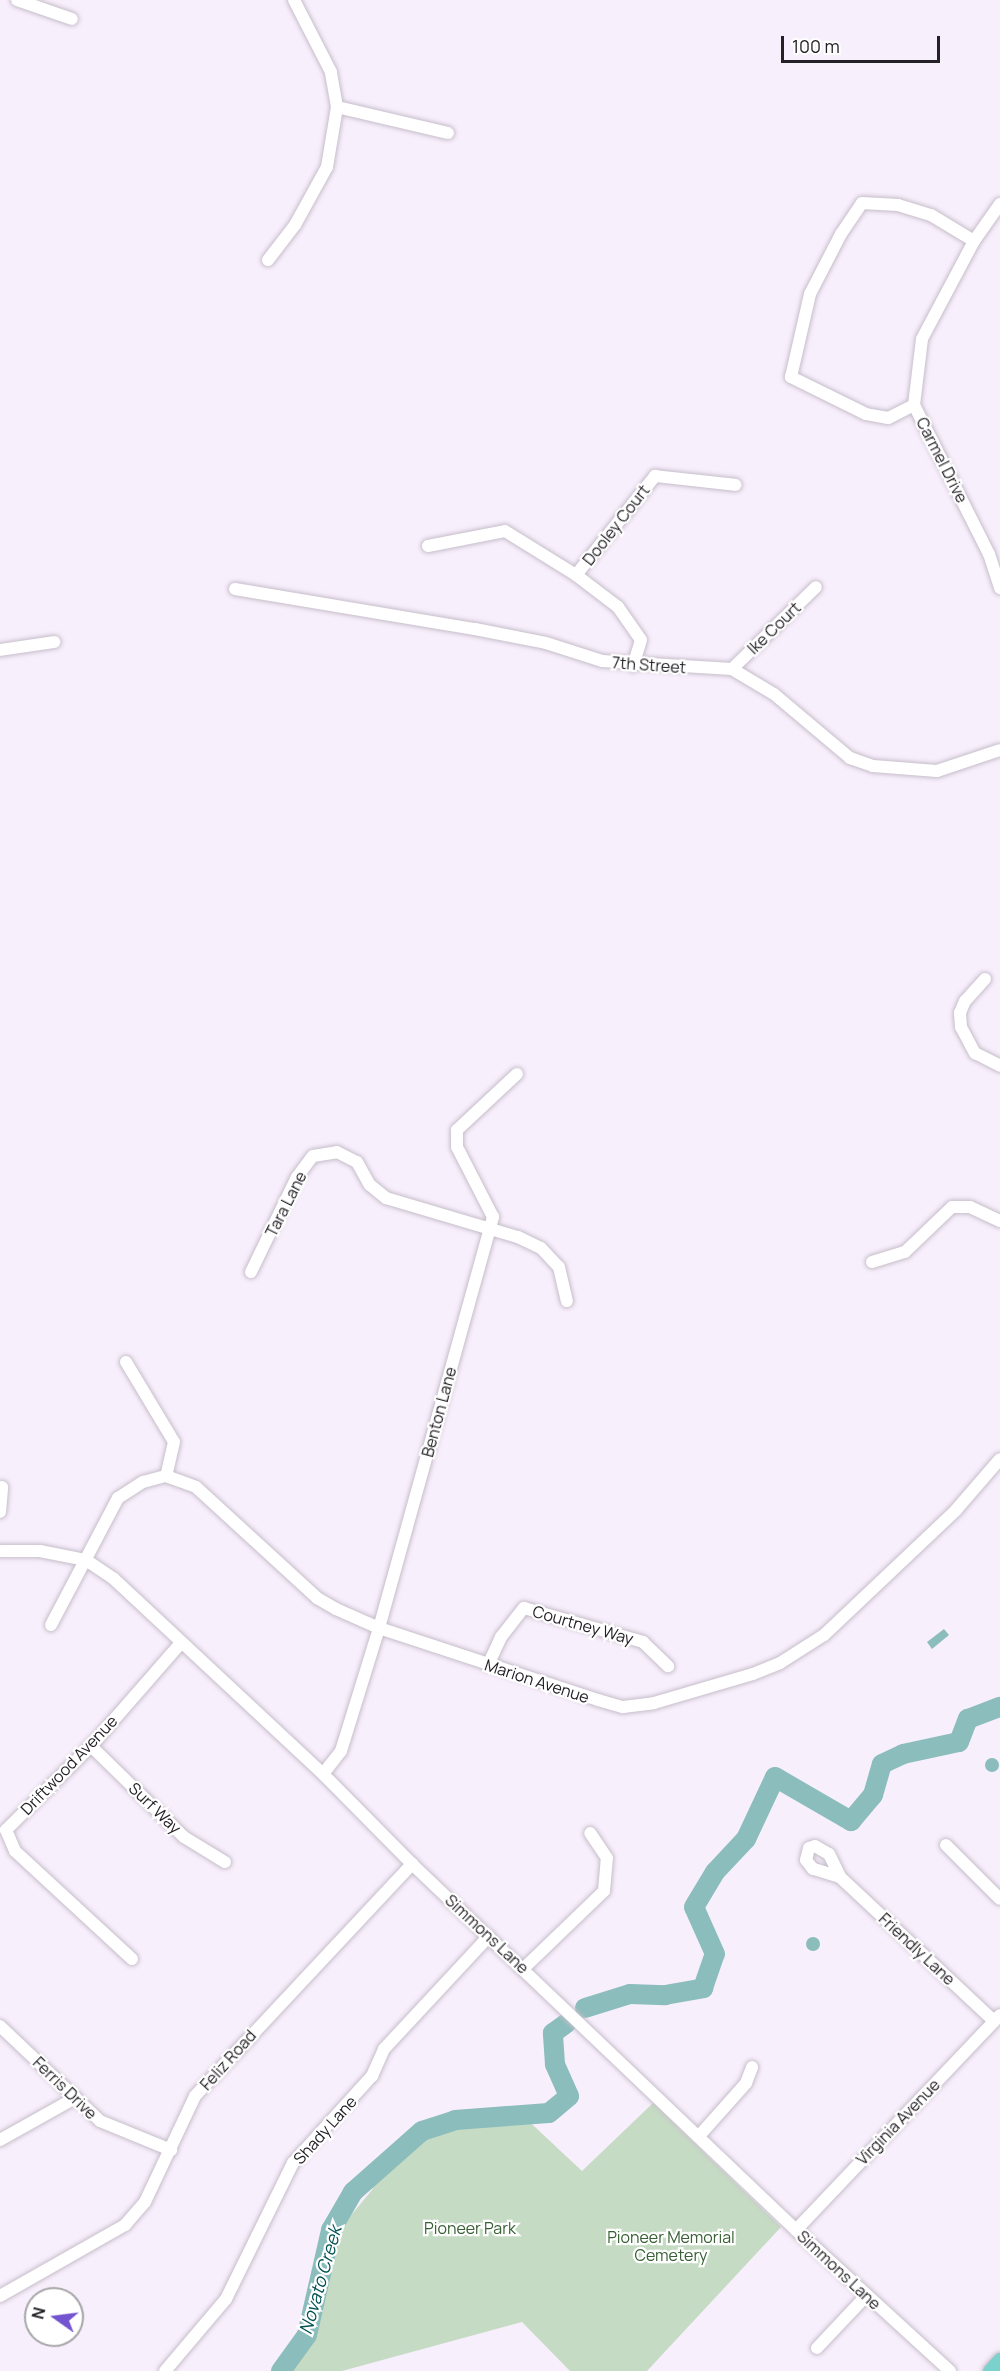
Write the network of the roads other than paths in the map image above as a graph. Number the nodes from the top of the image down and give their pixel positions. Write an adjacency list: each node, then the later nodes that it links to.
1 (17, 0): 3 (street)
2 (294, 0): 4 (street)
3 (72, 19)
4 (337, 107): 5 (street); 8 (street)
5 (448, 133)
6 (1000, 204): 7 (street, Carmel Drive)
7 (974, 241): 9 (street, Carmel Drive); 9 (street)
8 (268, 260)
9 (914, 405): 14 (street, Carmel Drive)
10 (736, 485): 12 (street, Dooley Court)
11 (428, 546): 12 (street)
12 (576, 575): 18 (street)
13 (816, 587): 19 (street, Ike Court)
14 (1000, 588)
15 (235, 589): 18 (street, 7th Street)
16 (54, 642): 17 (street)
17 (0, 650)
18 (633, 666): 19 (street, 7th Street)
19 (732, 669): 20 (street, 7th Street)
20 (1000, 750)
21 (986, 979): 22 (street)
22 (1000, 1066)
23 (517, 1074): 25 (street, Benton Lane)
24 (1000, 1221): 26 (street)
25 (489, 1229): 27 (street, Tara Lane); 28 (street); 37 (street, Benton Lane)
26 (872, 1262)
27 (251, 1272)
28 (567, 1301)
29 (126, 1362): 31 (street)
30 (1000, 1458): 39 (street, Marion Avenue)
31 (166, 1476): 35 (street); 37 (street, Marion Avenue)
32 (2, 1487): 33 (street)
33 (0, 1512)
34 (0, 1551): 35 (street, Simmons Lane)
35 (86, 1560): 36 (street); 38 (street, Simmons Lane)
36 (51, 1625)
37 (379, 1628): 39 (street, Marion Avenue); 42 (street, Benton Lane)
38 (181, 1643): 41 (street, Driftwood Avenue); 42 (street, Simmons Lane)
39 (488, 1665): 40 (street, Courtney Way)
40 (668, 1666)
41 (91, 1746): 45 (street, Surf Way); 50 (street, Driftwood Avenue)
42 (323, 1774): 46 (street, Simmons Lane)
43 (590, 1833): 51 (street)
44 (945, 1845): 48 (street)
45 (225, 1862)
46 (412, 1864): 49 (street, Simmons Lane); 58 (street, Feliz Road)
47 (840, 1877): 52 (street, Friendly Lane)
48 (1000, 1899)
49 (489, 1936): 51 (street, Simmons Lane); 64 (street, Shady Lane)
50 (132, 1959)
51 (524, 1968): 56 (street, Simmons Lane)
52 (997, 2018): 59 (street, Virginia Avenue)
53 (0, 2026): 55 (street, Ferris Drive)
54 (752, 2067): 56 (street)
55 (75, 2098): 57 (street); 58 (street, Ferris Drive)
56 (699, 2136): 59 (street, Simmons Lane)
57 (0, 2140)
58 (171, 2150): 60 (street, Feliz Road)
59 (796, 2230): 61 (street, Simmons Lane)
60 (0, 2296)
61 (866, 2296): 62 (street); 65 (street, Simmons Lane)
62 (817, 2348)
63 (1000, 2360): 66 (main road)
64 (165, 2371)
65 (950, 2371)
66 (990, 2371)

